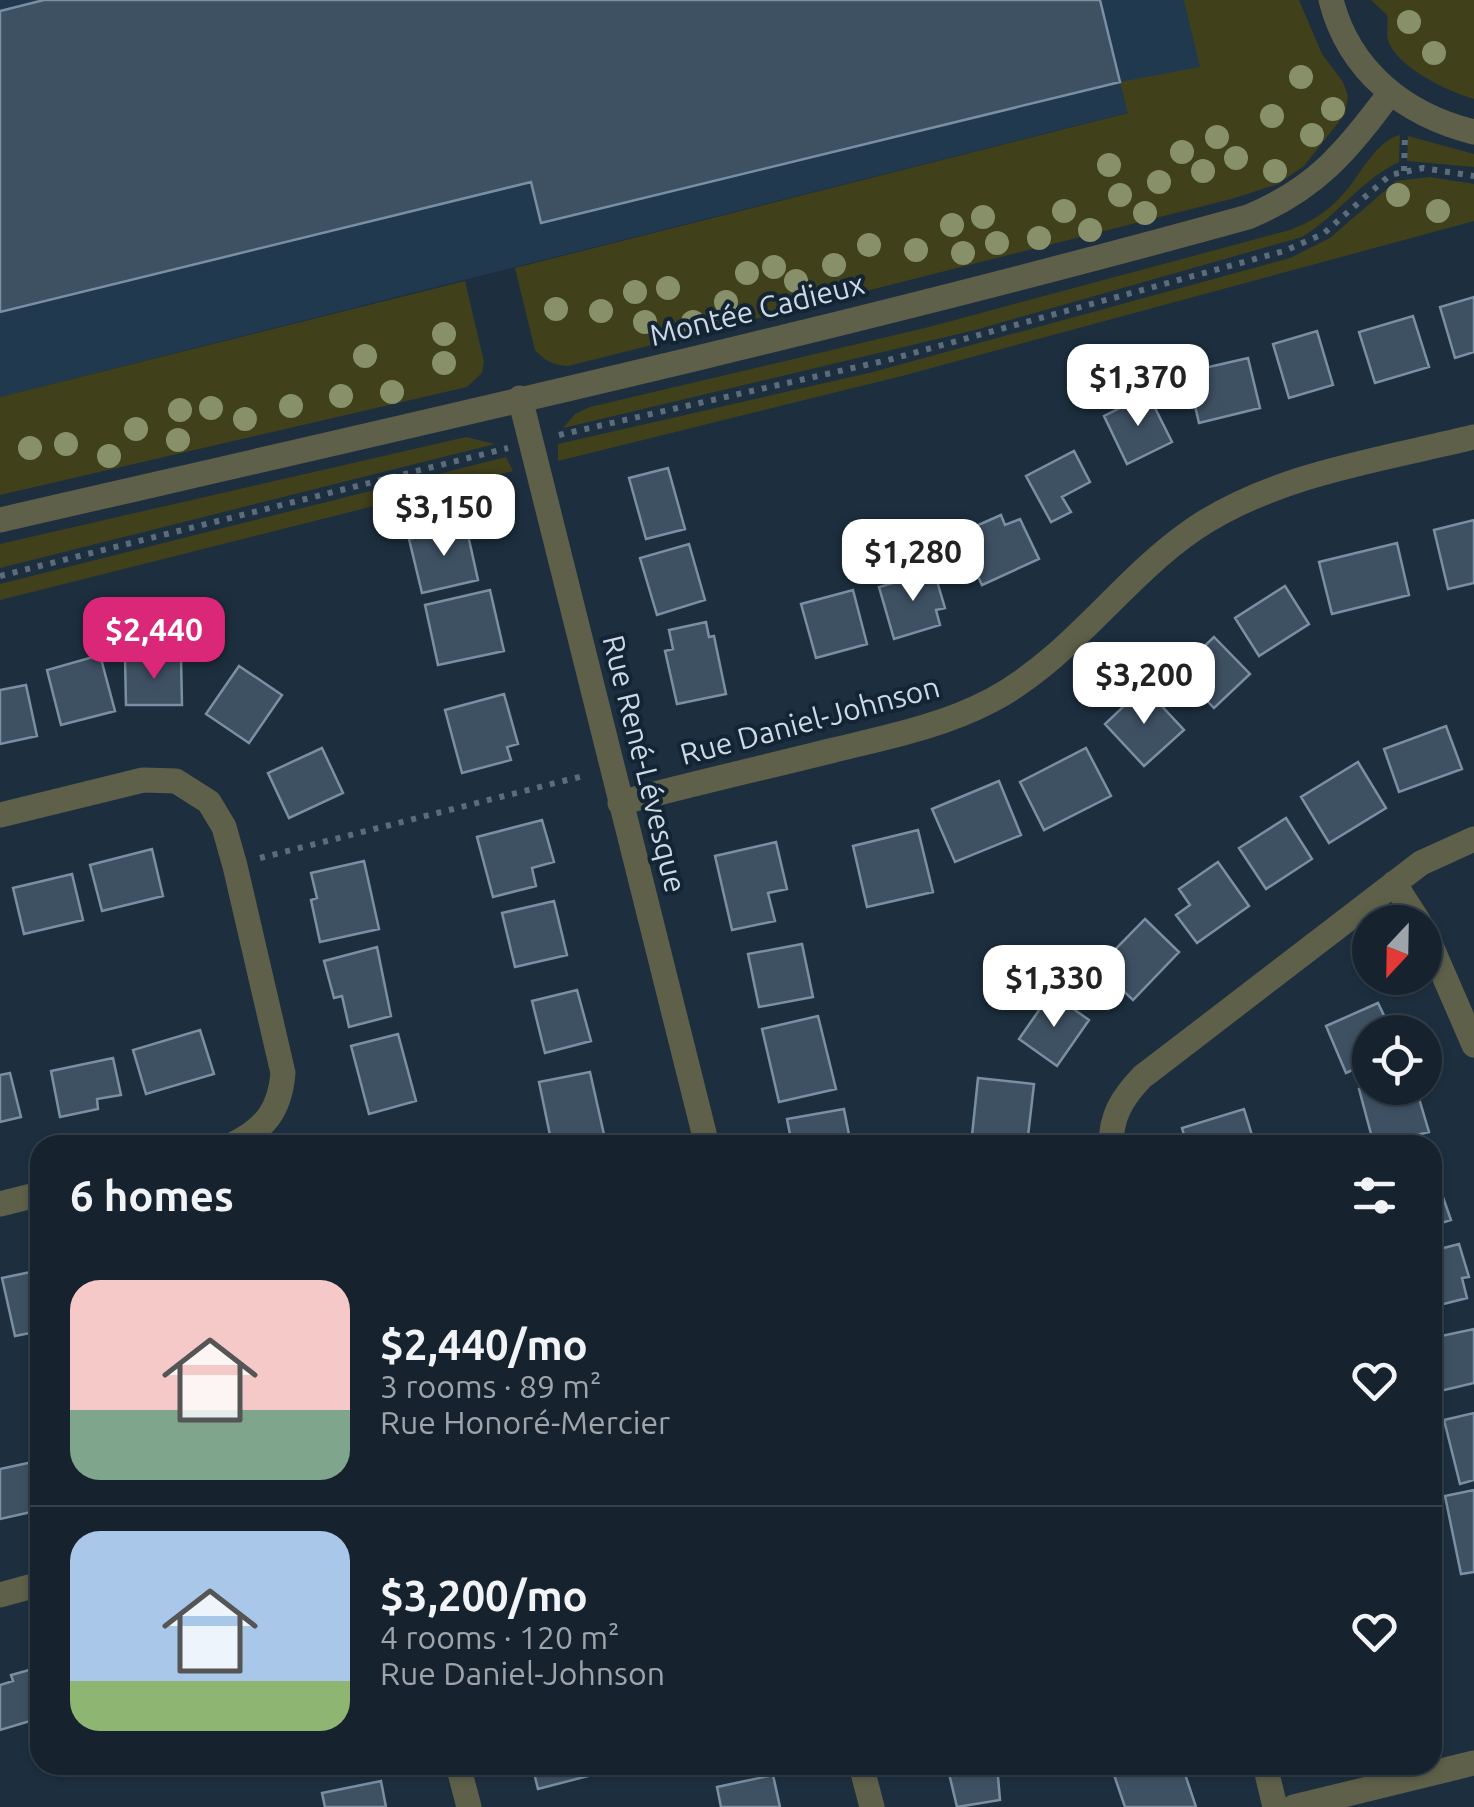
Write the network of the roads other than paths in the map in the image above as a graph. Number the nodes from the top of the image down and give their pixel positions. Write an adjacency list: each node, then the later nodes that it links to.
1 (1331, 0): 2 (street)
2 (1390, 93): 3 (street); 4 (street, Montée Cadieux)
3 (1474, 132)
4 (520, 398): 6 (street, Montée Cadieux); 7 (street, Rue René-Lévesque)
5 (1474, 437): 7 (street, Rue Daniel-Johnson)
6 (0, 520)
7 (620, 803): 15 (street, Rue René-Lévesque)
8 (0, 815): 14 (street)
9 (1474, 839): 10 (street)
10 (1394, 883): 11 (street); 16 (street)
11 (1408, 905)
12 (1442, 971): 13 (street)
13 (1474, 1045)
14 (249, 1135)
15 (703, 1135)
16 (1111, 1135)
17 (30, 1196): 18 (street)
18 (0, 1204)
19 (30, 1586): 20 (street)
20 (0, 1594)
21 (1474, 1763): 22 (street)
22 (1442, 1771)
23 (460, 1775): 27 (street)
24 (864, 1775): 28 (street)
25 (1268, 1775): 29 (street)
26 (1425, 1775): 30 (street)
27 (468, 1807)
28 (872, 1807)
29 (1276, 1807)
30 (1294, 1807)

